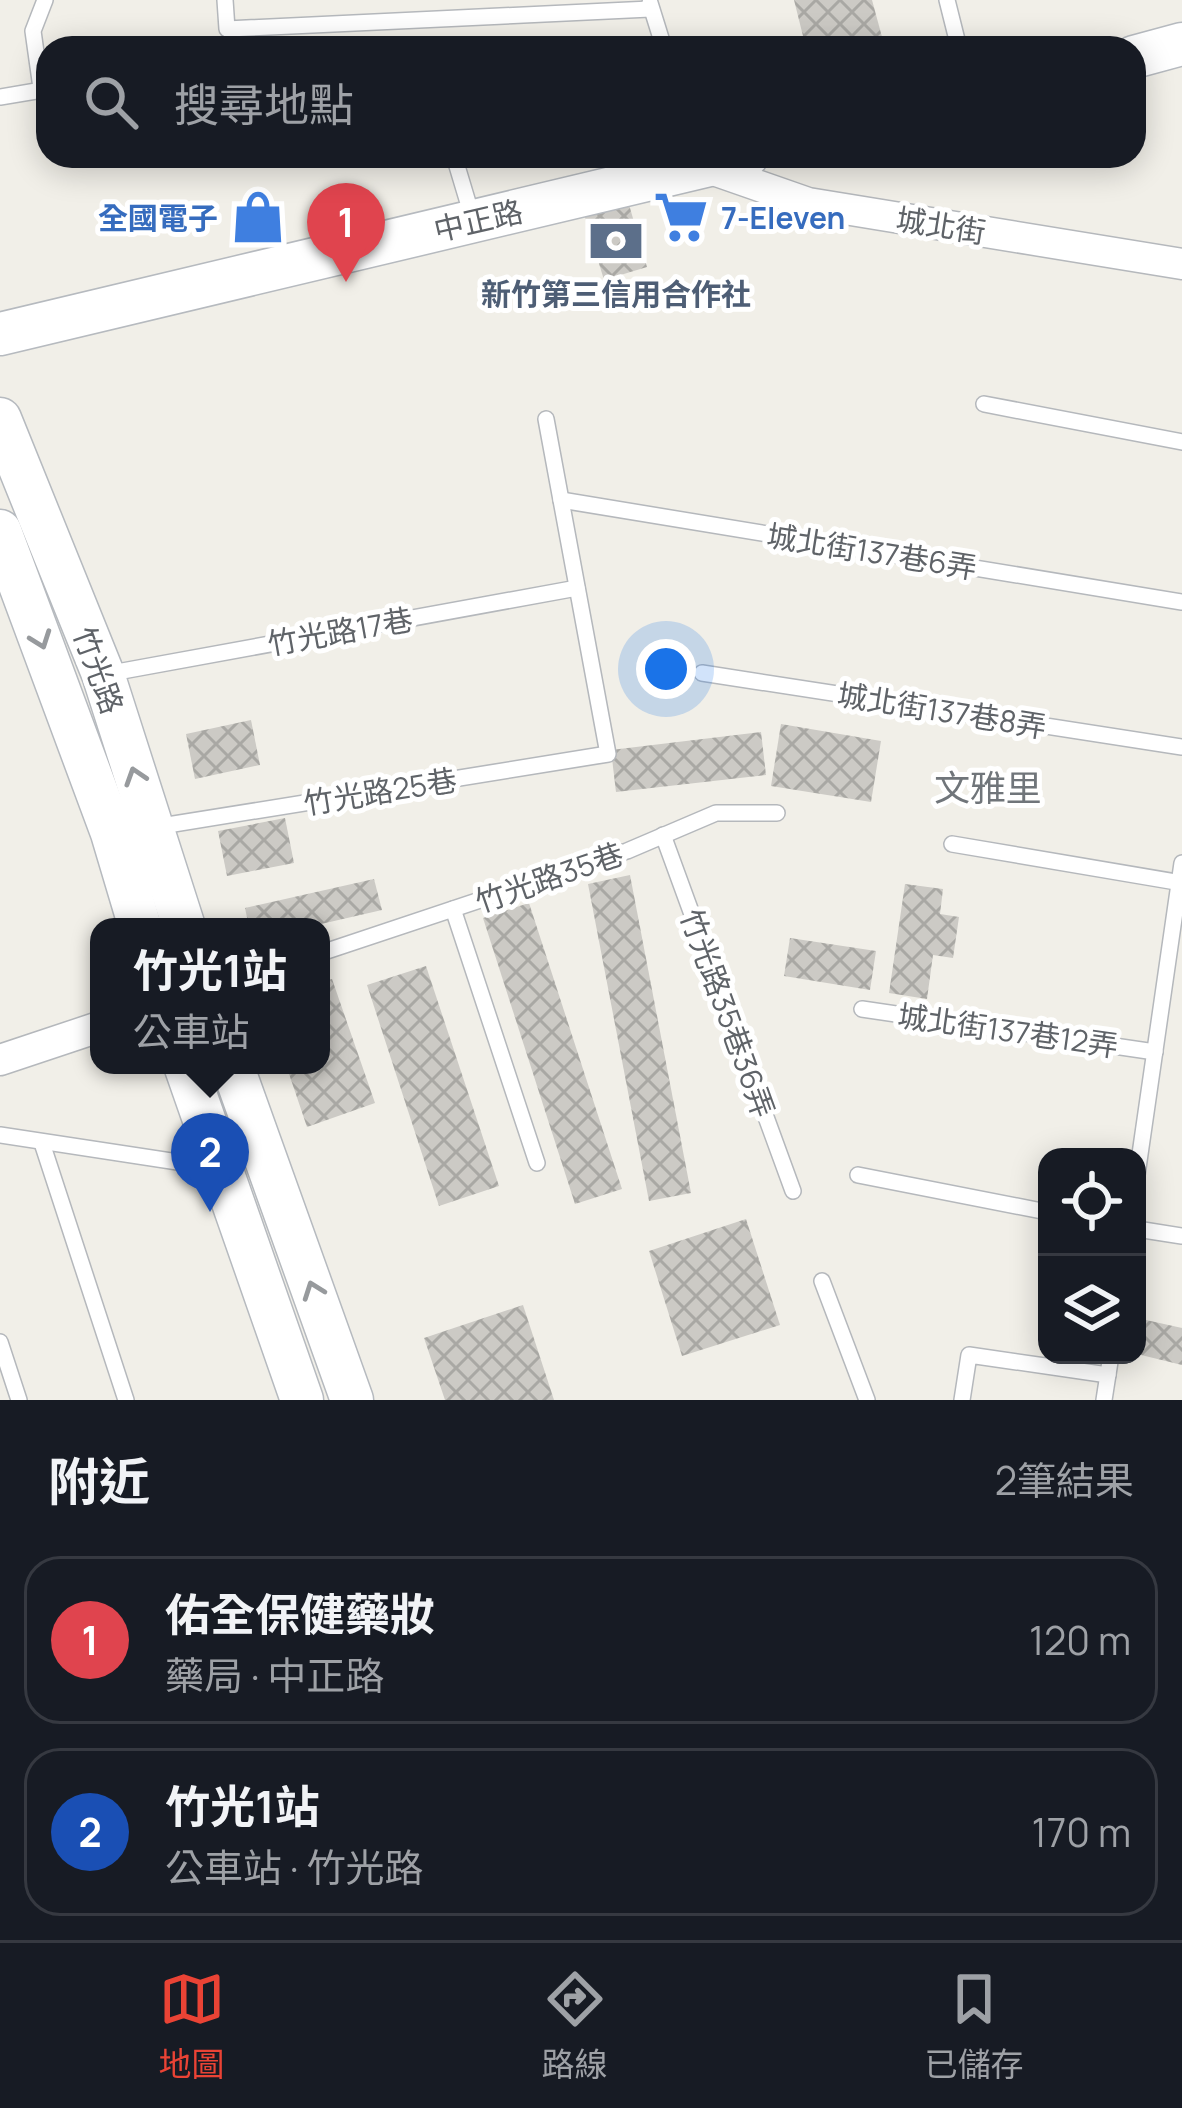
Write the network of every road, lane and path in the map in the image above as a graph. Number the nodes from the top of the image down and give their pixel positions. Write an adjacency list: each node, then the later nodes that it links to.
1 (45, 0): 8 (lane)
2 (225, 0): 4 (lane)
3 (947, 0): 6 (lane)
4 (650, 4): 5 (lane)
5 (660, 36)
6 (955, 36)
7 (1182, 44): 9 (street)
8 (36, 47)
9 (1146, 54)
10 (36, 90): 11 (lane)
11 (0, 97)
12 (458, 168): 15 (lane)
13 (676, 168): 15 (street, 中正路)
14 (720, 168): 16 (street, 城北街)
15 (473, 221): 17 (street, 中正路)
16 (1182, 264)
17 (0, 334)
18 (984, 404): 21 (lane)
19 (0, 419): 27 (street, 竹光路)
20 (546, 419): 22 (lane)
21 (1182, 442)
22 (561, 500): 24 (lane); 25 (lane, 城北街137巷6弄)
23 (0, 531): 36 (street, 竹光路, one-way to 36)
24 (578, 588): 27 (lane, 竹光路17巷); 30 (lane, 竹光路25巷)
25 (1182, 602)
26 (702, 673): 28 (lane, 城北街137巷8弄)
27 (103, 674): 30 (street, 竹光路, one-way to 27)
28 (1182, 747)
29 (777, 813): 31 (lane, 竹光路35巷)
30 (152, 827): 37 (street, 竹光路)
31 (663, 835): 35 (lane, 竹光路35巷); 51 (lane, 竹光路35巷36弄)
32 (952, 844): 34 (lane)
33 (1182, 862): 34 (lane)
34 (1180, 883): 41 (lane)
35 (453, 909): 38 (lane, 竹光路35巷); 48 (lane)
36 (137, 918)
37 (181, 918)
38 (330, 949)
39 (862, 1009): 41 (lane, 城北街137巷12弄)
40 (90, 1030): 42 (street)
41 (1155, 1052): 47 (lane)
42 (0, 1060)
43 (188, 1074): 49 (street)
44 (235, 1074): 62 (street, one-way to 44)
45 (0, 1136): 46 (lane)
46 (42, 1142): 49 (lane); 60 (lane)
47 (1141, 1148)
48 (537, 1163)
49 (222, 1169): 61 (street)
50 (858, 1175): 52 (lane)
51 (793, 1191)
52 (1038, 1210)
53 (1146, 1230): 54 (lane)
54 (1182, 1236)
55 (822, 1281): 63 (lane)
56 (0, 1342): 59 (lane)
57 (1110, 1364): 58 (lane)
58 (1108, 1375): 64 (lane); 65 (lane)
59 (19, 1400)
60 (126, 1400)
61 (302, 1400)
62 (352, 1400)
63 (867, 1400)
64 (962, 1400)
65 (1104, 1400)

